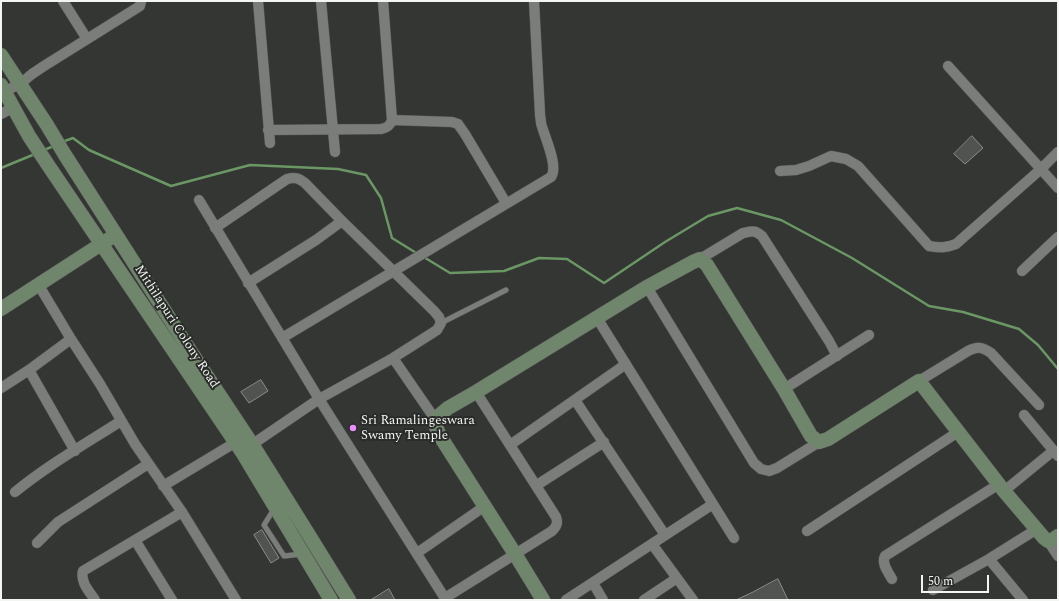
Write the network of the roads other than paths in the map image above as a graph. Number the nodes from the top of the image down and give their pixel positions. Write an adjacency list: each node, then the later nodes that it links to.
1 (64, 1): 7 (street)
2 (141, 1): 7 (street)
3 (258, 1): 14 (street)
4 (321, 1): 15 (street)
5 (383, 1): 13 (street)
6 (534, 1): 23 (street)
7 (88, 39): 10 (street)
8 (1, 55): 10 (street, Mithilapuri Colony Road)
9 (948, 66): 19 (street)
10 (20, 84): 11 (street); 26 (street, Mithilapuri Colony Road)
11 (3, 88): 12 (street, Mithilapuri Colony Road)
12 (7, 110): 28 (street, Mithilapuri Colony Road)
13 (392, 120): 15 (street); 23 (street)
14 (268, 130): 15 (street); 16 (street)
15 (333, 130): 17 (street)
16 (270, 143)
17 (335, 152)
18 (1058, 152): 19 (street)
19 (1041, 169): 20 (street); 21 (street)
20 (780, 171)
21 (1058, 188)
22 (199, 200): 25 (street)
23 (506, 203): 31 (street)
24 (342, 221): 25 (street); 31 (street); 32 (street)
25 (216, 228): 32 (street)
26 (116, 235): 28 (street); 60 (street, Mithilapuri Colony Road)
27 (1058, 237): 30 (street)
28 (101, 244): 33 (street); 60 (street, Mithilapuri Colony Road)
29 (700, 259): 34 (street); 42 (street); 48 (street)
30 (1022, 270)
31 (393, 271): 38 (street); 40 (street)
32 (248, 283): 40 (street)
33 (38, 284): 36 (street); 41 (street)
34 (647, 287): 37 (street); 58 (street)
35 (506, 290): 38 (lane)
36 (1, 309)
37 (598, 318): 44 (street); 49 (street)
38 (441, 323): 43 (street)
39 (869, 335): 42 (street)
40 (282, 338): 50 (street)
41 (72, 339): 45 (street); 55 (street)
42 (837, 356): 48 (street)
43 (394, 358): 50 (street); 54 (street)
44 (626, 364): 51 (street); 68 (street)
45 (29, 370): 47 (street); 61 (street)
46 (919, 381): 52 (street); 56 (street); 58 (street)
47 (1, 388)
48 (784, 389): 58 (street)
49 (476, 392): 54 (street); 59 (street)
50 (318, 400): 60 (street); 79 (street)
51 (575, 400): 57 (street); 59 (street)
52 (1039, 405)
53 (1024, 416): 62 (street)
54 (435, 419): 69 (street)
55 (121, 421): 61 (street); 63 (street)
56 (958, 432): 66 (street); 72 (street)
57 (604, 442): 64 (street); 73 (street)
58 (819, 442)
59 (510, 445): 64 (street)
60 (243, 446): 65 (street); 83 (street, Mithilapuri Colony Road); 84 (street, Mithilapuri Colony Road)
61 (75, 451): 67 (street)
62 (1056, 453): 66 (street)
63 (148, 464): 65 (street); 77 (street)
64 (537, 485): 80 (street)
65 (163, 486): 70 (street)
66 (1001, 488): 71 (street); 86 (street)
67 (15, 492)
68 (713, 504): 73 (street); 74 (street)
69 (485, 506): 79 (street); 80 (street)
70 (182, 512): 76 (street); 92 (street)
71 (1037, 529): 75 (street); 82 (street)
72 (807, 531)
73 (666, 535): 78 (street)
74 (734, 538)
75 (1053, 538): 81 (street)
76 (135, 540): 90 (street); 91 (street)
77 (37, 543)
78 (652, 544): 85 (street); 87 (street)
79 (417, 553): 89 (street)
80 (515, 554): 89 (street); 95 (street)
81 (1058, 556)
82 (989, 559): 88 (street); 100 (street)
83 (328, 566): 84 (street); 94 (street, Mithilapuri Colony Road)
84 (315, 574): 93 (street, Mithilapuri Colony Road)
85 (677, 578): 98 (street); 99 (street)
86 (892, 579)
87 (593, 583): 96 (street); 97 (street)
88 (933, 590)
89 (446, 599)
90 (95, 600)
91 (172, 600)
92 (236, 600)
93 (331, 600)
94 (349, 600)
95 (543, 600)
96 (566, 600)
97 (603, 600)
98 (644, 600)
99 (693, 600)
100 (1023, 600)

